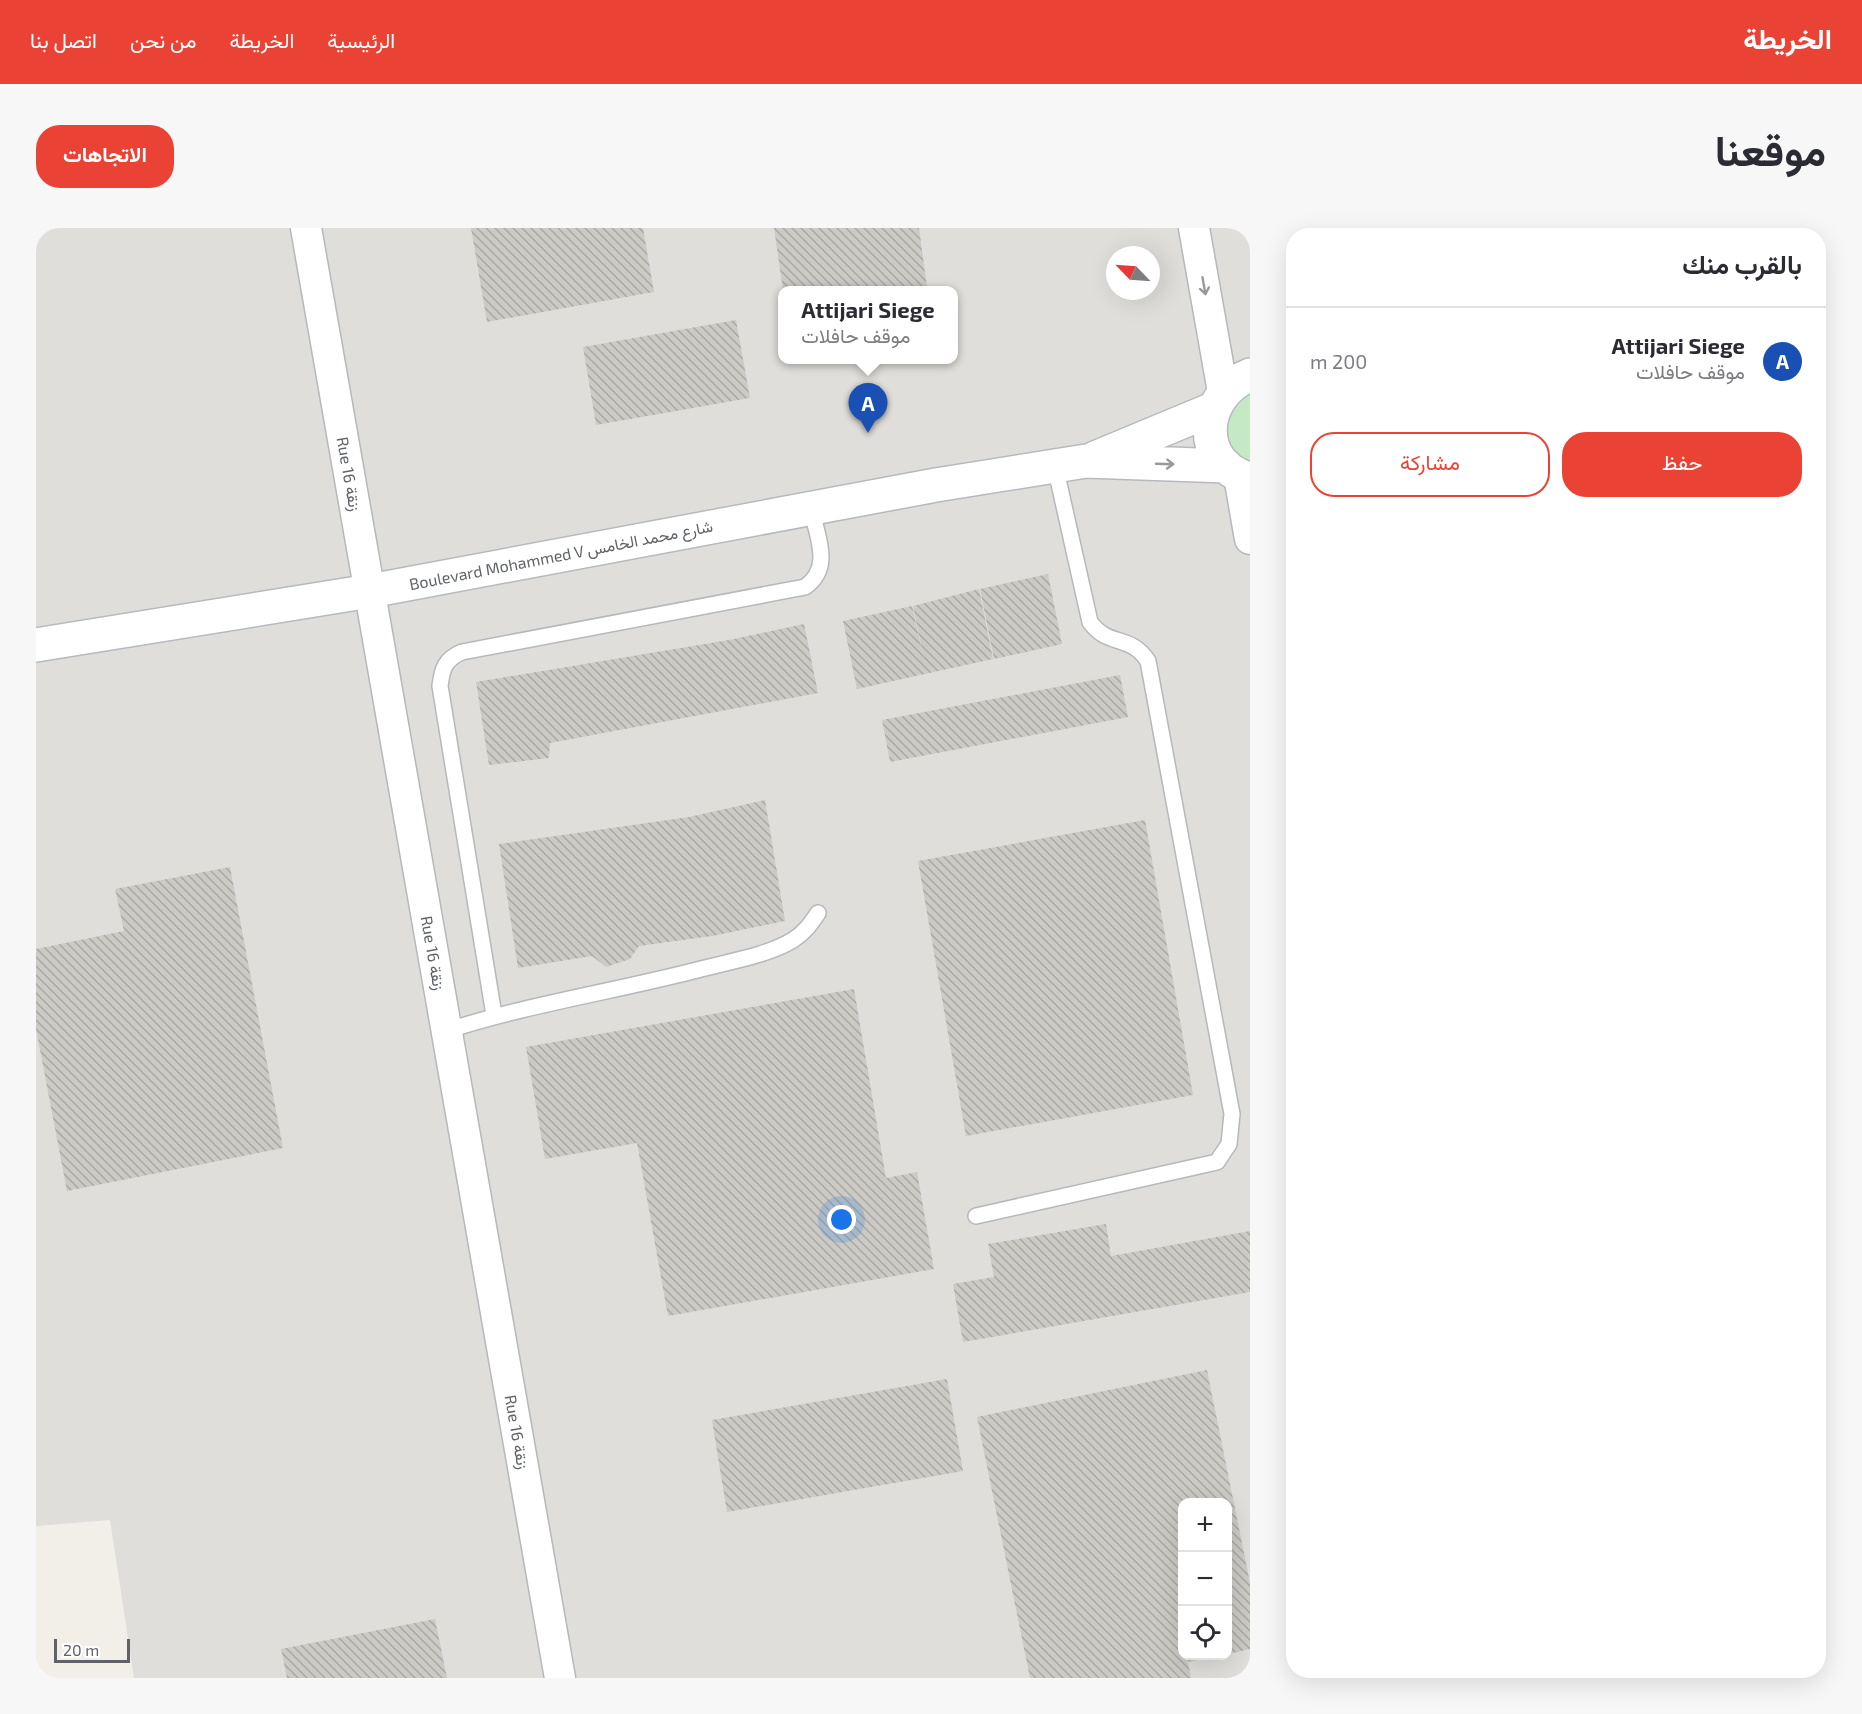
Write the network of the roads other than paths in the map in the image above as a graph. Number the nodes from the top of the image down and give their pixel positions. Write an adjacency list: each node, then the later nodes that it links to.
1 (306, 228): 9 (street, Rue 16 زنقة)
2 (1194, 228): 4 (street, one-way to 4)
3 (1250, 375): 4 (main road, Boulevard Mohammed V شارع محمد الخامس)
4 (1218, 400): 5 (main road, Boulevard Mohammed V شارع محمد الخامس); 6 (main road)
5 (1071, 464): 6 (main road, Boulevard Mohammed V شارع محمد الخامس, one-way to 6); 7 (main road, Boulevard Mohammed V شارع محمد الخامس); 14 (lane)
6 (1238, 474): 8 (street)
7 (811, 508): 9 (main road, Boulevard Mohammed V شارع محمد الخامس); 12 (lane)
8 (1250, 539)
9 (370, 591): 10 (main road, Boulevard Mohammed V شارع محمد الخامس); 13 (street, Rue 16 زنقة)
10 (36, 645)
11 (818, 913): 12 (lane)
12 (494, 1016): 13 (lane)
13 (446, 1030): 15 (street, Rue 16 زنقة)
14 (976, 1216)
15 (560, 1678)

